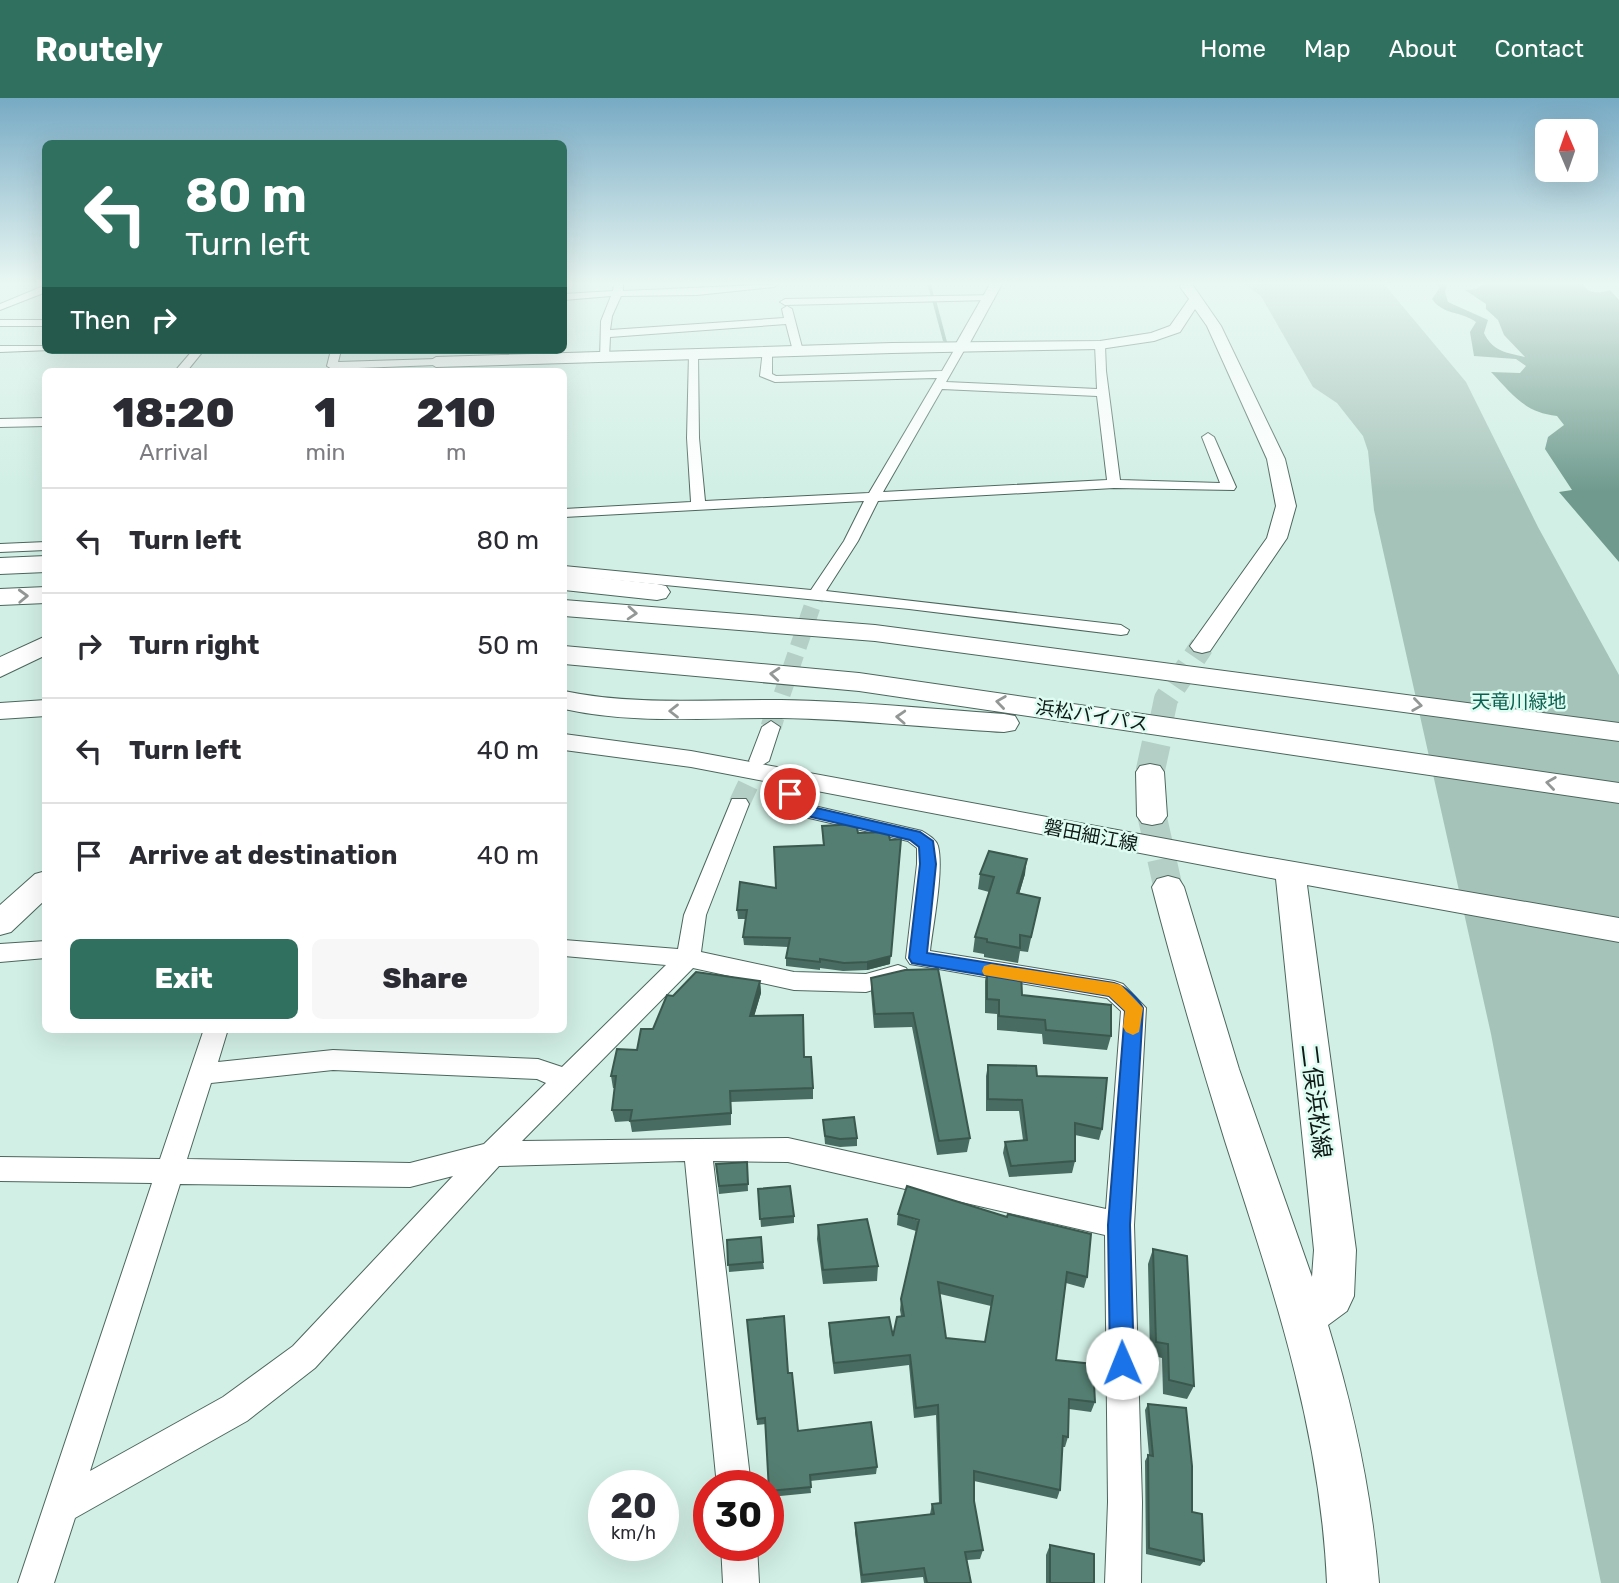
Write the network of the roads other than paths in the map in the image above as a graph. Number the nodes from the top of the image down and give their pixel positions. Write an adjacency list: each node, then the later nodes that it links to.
1 (604, 353): 10 (street)
2 (735, 353): 9 (main road)
3 (767, 353): 13 (street)
4 (957, 353): 13 (street)
5 (1100, 353): 14 (street)
6 (1227, 353): 33 (main road)
7 (196, 354): 12 (street)
8 (335, 354): 11 (street)
9 (693, 355): 10 (main road); 20 (street)
10 (604, 358): 11 (main road)
11 (437, 361)
12 (184, 368)
13 (942, 379): 14 (street); 19 (street)
14 (1102, 393): 18 (street)
15 (42, 422): 16 (street)
16 (0, 423)
17 (1208, 437): 18 (street)
18 (1114, 484): 19 (street)
19 (873, 497): 20 (street); 28 (street)
20 (698, 506): 21 (street)
21 (567, 513)
22 (0, 548): 23 (street)
23 (42, 552): 24 (highway)
24 (0, 566)
25 (567, 571): 28 (street)
26 (567, 582): 36 (highway)
27 (42, 595): 29 (highway, one-way to 27)
28 (817, 595): 31 (street)
29 (0, 597)
30 (567, 608): 36 (highway, one-way to 36)
31 (1121, 629)
32 (28, 640): 35 (highway)
33 (1202, 646)
34 (567, 655): 43 (highway, 浜松バイパス, one-way to 34)
35 (0, 668)
36 (1349, 696): 41 (highway, one-way to 41)
37 (567, 701): 43 (highway, one-way to 37)
38 (42, 708): 39 (main road)
39 (0, 711)
40 (771, 727): 44 (street)
41 (1619, 732)
42 (567, 742): 46 (main road, 磐田細江線)
43 (1335, 752): 47 (highway, 浜松バイパス, one-way to 43)
44 (759, 761)
45 (1150, 772): 49 (main road)
46 (793, 779): 50 (main road, 磐田細江線); 59 (street)
47 (1619, 793)
48 (739, 804): 58 (street)
49 (1152, 816)
50 (1290, 871): 54 (main road, 磐田細江線); 68 (main road, 二俣浜松線)
51 (42, 885): 53 (main road)
52 (1168, 887): 68 (main road)
53 (0, 924)
54 (1619, 930)
55 (567, 948): 58 (street)
56 (42, 949): 57 (street)
57 (0, 953)
58 (688, 958): 59 (street); 62 (street)
59 (918, 958): 67 (street)
60 (215, 1033): 61 (street)
61 (202, 1074): 62 (street); 66 (street)
62 (568, 1080): 64 (street)
63 (698, 1149): 64 (street); 67 (street); 69 (street)
64 (492, 1154): 66 (street); 70 (street)
65 (0, 1169): 66 (street)
66 (172, 1170): 70 (street)
67 (1119, 1225): 74 (street)
68 (1304, 1316): 75 (main road)
69 (732, 1470)
70 (63, 1505): 72 (street)
71 (740, 1561): 73 (street)
72 (36, 1583)
73 (741, 1583)
74 (1124, 1583)
75 (1353, 1583)

